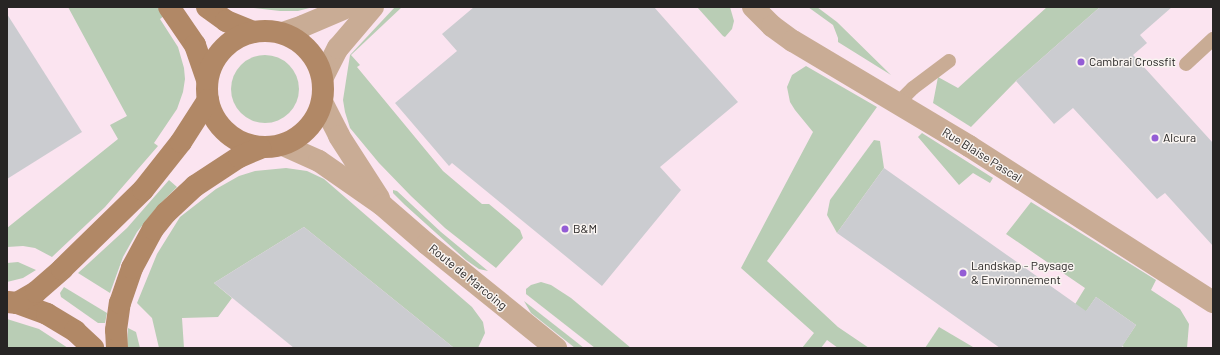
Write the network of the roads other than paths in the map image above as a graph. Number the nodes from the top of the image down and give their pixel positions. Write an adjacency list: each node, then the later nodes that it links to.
1 (169, 7): 12 (street)
2 (207, 7): 6 (street)
3 (348, 7): 7 (street)
4 (372, 7): 11 (street)
5 (753, 7): 15 (street, Rue Blaise Pascal)
6 (252, 32): 7 (street); 12 (street)
7 (283, 33): 11 (street)
8 (1213, 39): 10 (lane)
9 (949, 61): 15 (lane)
10 (1186, 64)
11 (323, 77): 14 (street)
12 (207, 79): 13 (street)
13 (208, 100): 17 (street); 19 (street)
14 (322, 102): 16 (street); 18 (street, Route de Marcoing)
15 (898, 103): 20 (street, Rue Blaise Pascal)
16 (283, 145): 17 (street); 18 (street, Route de Marcoing)
17 (260, 148): 22 (street)
18 (382, 204): 23 (street, Route de Marcoing)
19 (12, 302): 21 (street)
20 (1213, 302)
21 (93, 348)
22 (116, 348)
23 (556, 348)

